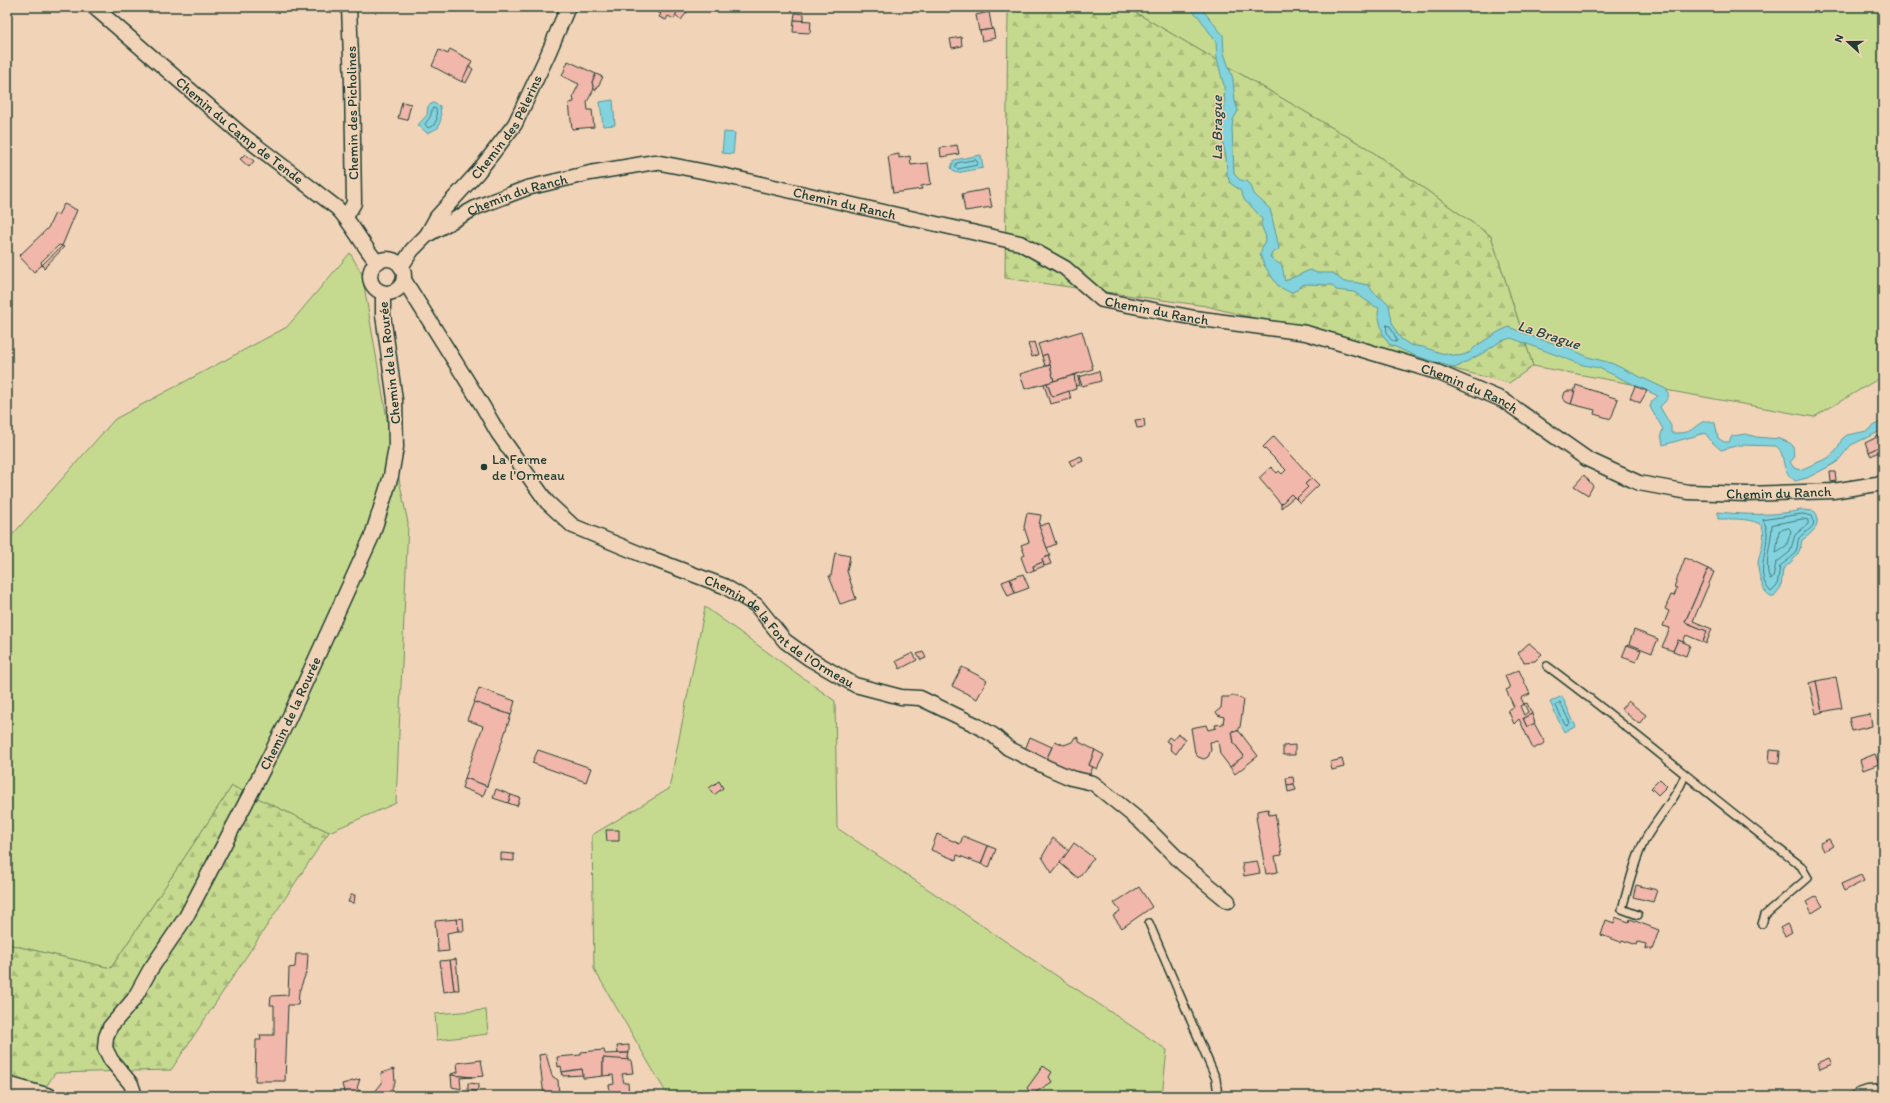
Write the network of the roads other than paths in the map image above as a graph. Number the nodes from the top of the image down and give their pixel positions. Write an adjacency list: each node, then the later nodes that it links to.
1 (94, 7): 4 (street, Chemin du Camp de Tende)
2 (349, 7): 4 (street, Chemin des Picholines)
3 (568, 7): 5 (street, Chemin des Pèlerins)
4 (346, 217): 6 (street, Chemin du Camp de Tende)
5 (427, 235): 7 (street, Chemin du Ranch); 9 (street, Chemin du Ranch)
6 (377, 262): 7 (street); 8 (street)
7 (402, 273): 8 (street); 12 (street, Chemin de la Font de l'Ormeau)
8 (383, 294): 19 (street, Chemin de la Rourée)
9 (1883, 483)
10 (1547, 666): 11 (lane)
11 (1685, 775): 13 (lane); 15 (lane)
12 (1228, 901)
13 (1638, 915)
14 (1149, 923): 20 (lane)
15 (1762, 924)
16 (7, 1084): 18 (street)
17 (1883, 1092): 21 (street)
18 (50, 1096)
19 (135, 1096)
20 (1218, 1096)
21 (1859, 1096)

